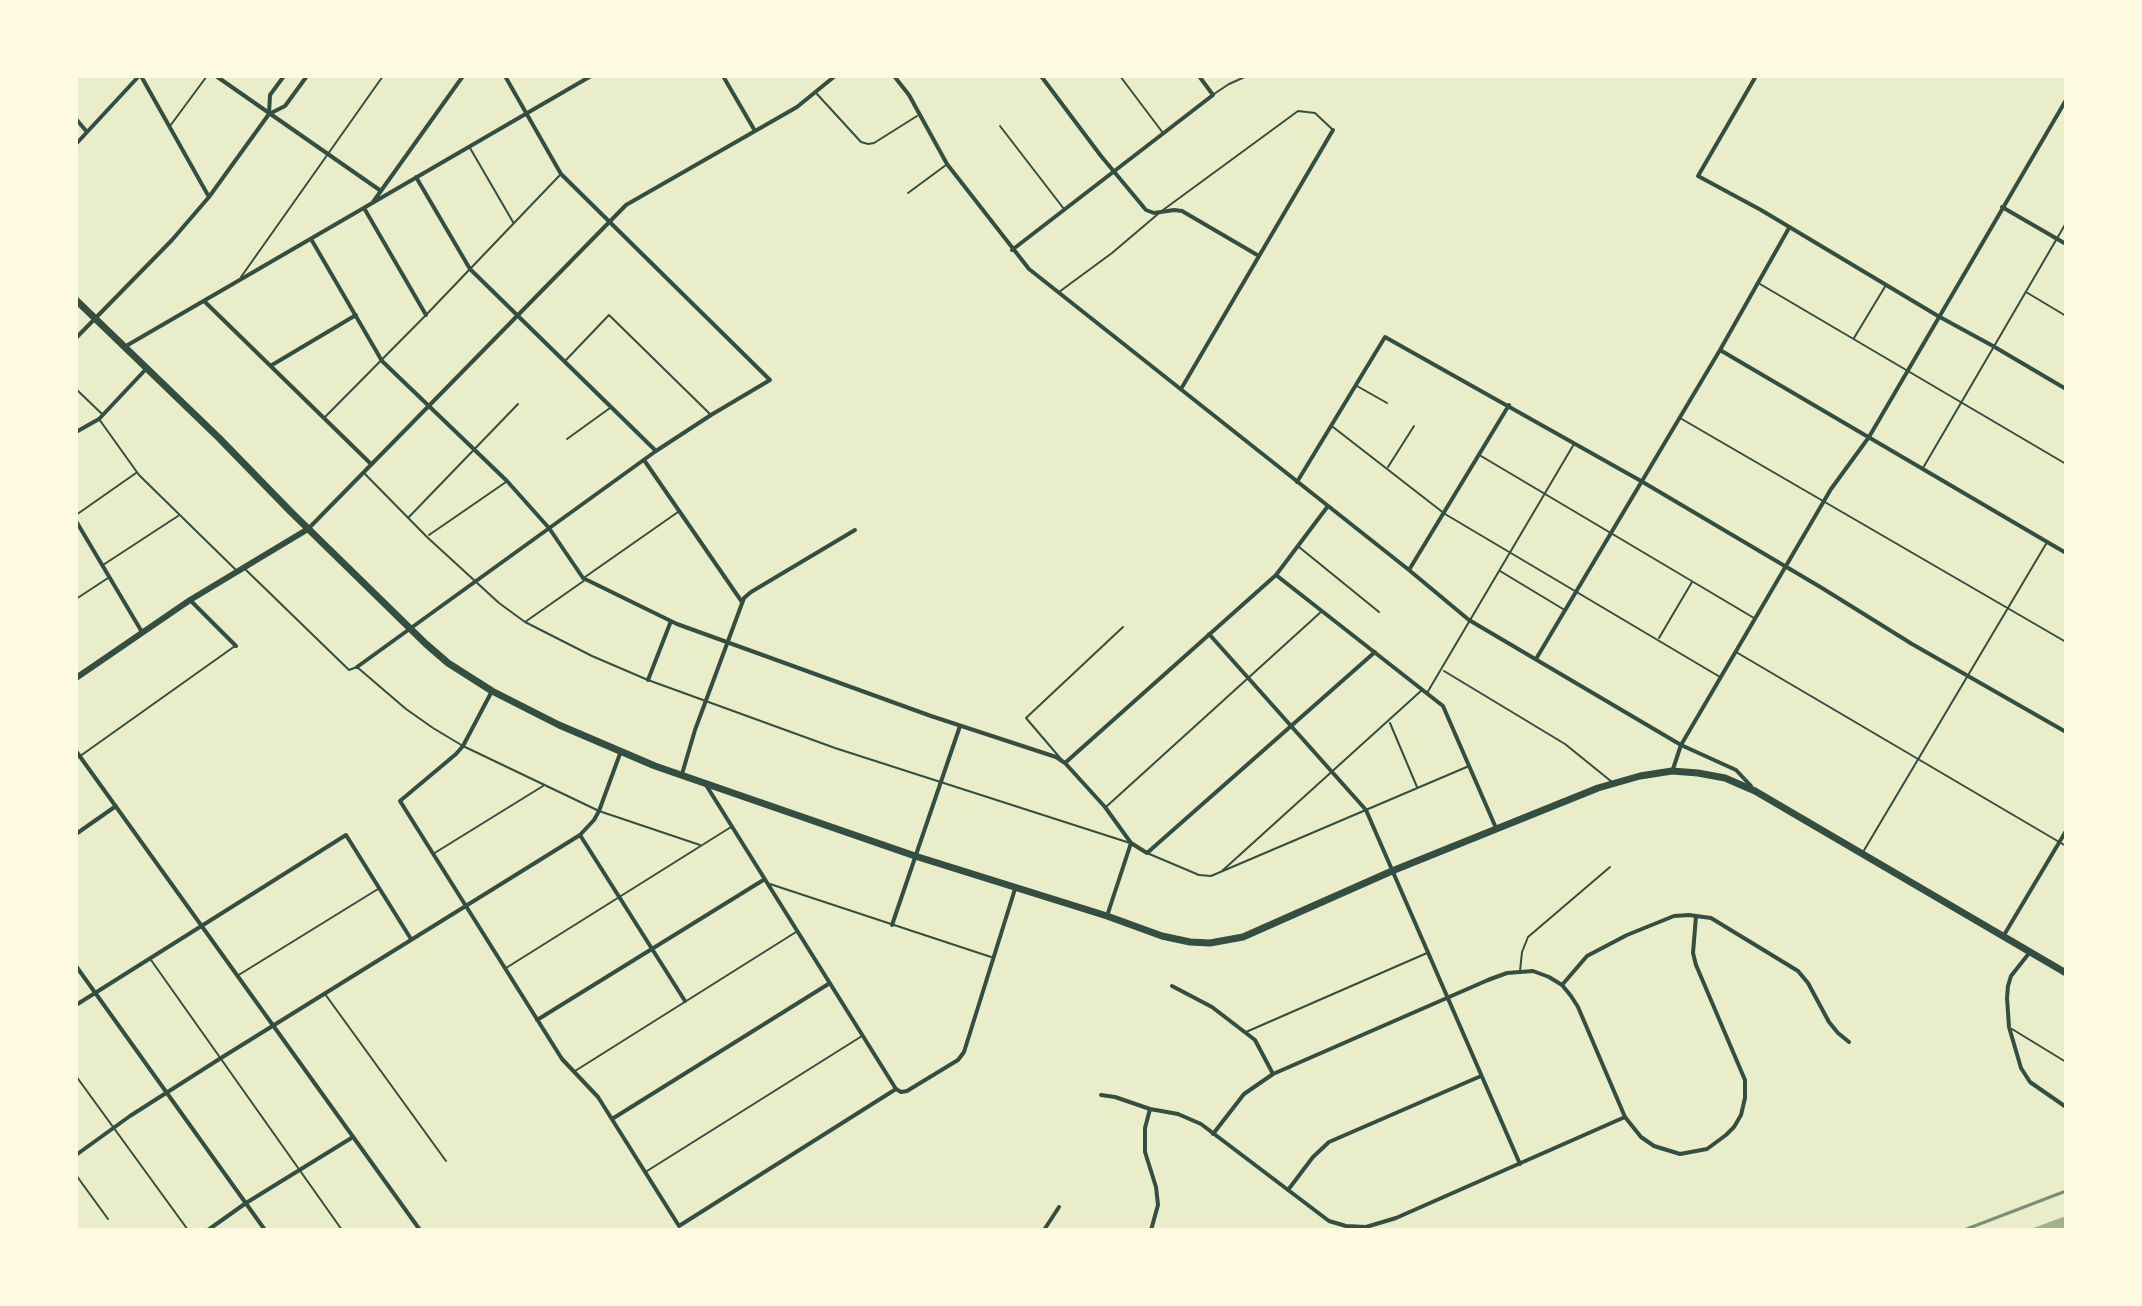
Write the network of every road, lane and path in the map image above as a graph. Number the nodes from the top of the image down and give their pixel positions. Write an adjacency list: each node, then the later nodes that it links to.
1 (140, 76): 26 (street); 29 (street)
2 (207, 76): 26 (lane)
3 (216, 76): 22 (street)
4 (284, 76): 22 (street)
5 (307, 76): 22 (street)
6 (383, 76): 33 (lane)
7 (463, 76): 38 (street)
8 (505, 76): 21 (street)
9 (591, 76): 21 (street)
10 (723, 76): 28 (street)
11 (835, 76): 18 (street)
12 (894, 76): 23 (street)
13 (1041, 76): 35 (street)
14 (1120, 76): 30 (lane)
15 (1199, 76): 19 (street)
16 (1247, 76): 19 (lane)
17 (1756, 76): 49 (street)
18 (816, 93): 23 (lane); 28 (street)
19 (1213, 95): 30 (street)
20 (2066, 100): 42 (street)
21 (526, 113): 32 (street); 36 (street)
22 (269, 114): 33 (street); 40 (street)
23 (920, 114): 34 (street)
24 (76, 119): 29 (street)
25 (1000, 126): 44 (lane)
26 (170, 127): 40 (street)
27 (1333, 130): 45 (lane); 54 (street)
28 (755, 131): 46 (street)
29 (87, 132): 31 (street)
30 (1163, 134): 35 (street)
31 (76, 144)
32 (469, 146): 37 (street); 47 (lane)
33 (328, 152): 38 (street); 56 (lane)
34 (947, 164): 39 (lane); 53 (street)
35 (1114, 172): 44 (street); 45 (street)
36 (561, 174): 46 (street); 47 (lane)
37 (416, 177): 41 (street); 55 (street)
38 (381, 191): 41 (street)
39 (908, 193)
40 (209, 197): 68 (street)
41 (371, 204): 43 (street)
42 (2002, 207): 51 (street); 66 (street)
43 (364, 208): 50 (street); 64 (street)
44 (1064, 210): 53 (street)
45 (1161, 212): 54 (street); 59 (lane)
46 (609, 221): 65 (street); 89 (street)
47 (514, 223): 55 (lane)
48 (2066, 223): 51 (lane)
49 (1789, 228): 57 (street); 58 (street)
50 (311, 239): 56 (street); 63 (street)
51 (2057, 239): 52 (street); 60 (lane)
52 (2066, 244)
53 (1012, 250): 59 (street)
54 (1259, 256): 81 (street)
55 (470, 269): 64 (lane); 65 (street)
56 (238, 281): 62 (street)
57 (1758, 283): 70 (lane); 73 (street)
58 (1886, 284): 66 (street); 70 (lane)
59 (1058, 292): 81 (street)
60 (2025, 292): 67 (lane); 71 (lane)
61 (76, 300): 68 (main road)
62 (204, 301): 72 (street); 76 (street)
63 (356, 315): 74 (street); 76 (street)
64 (426, 315): 74 (lane)
65 (517, 315): 75 (street); 87 (street)
66 (1938, 316): 71 (street); 78 (street)
67 (2066, 316)
68 (95, 319): 69 (street); 72 (main road)
69 (76, 338)
70 (1854, 339): 78 (lane)
71 (1993, 346): 82 (street); 83 (lane)
72 (125, 347): 77 (main road)
73 (1720, 350): 91 (street); 96 (street)
74 (382, 361): 87 (street); 92 (lane)
75 (565, 362): 88 (street); 89 (lane)
76 (271, 366): 92 (street)
77 (147, 368): 90 (street); 121 (main road)
78 (1907, 370): 83 (lane); 96 (street)
79 (1356, 385): 84 (lane); 86 (street); 93 (street)
80 (76, 389): 90 (lane)
81 (1181, 389): 111 (street)
82 (2066, 389)
83 (1962, 402): 104 (lane); 106 (lane)
84 (1387, 403)
85 (518, 404): 99 (lane)
86 (1509, 405): 98 (street); 101 (street)
87 (428, 406): 99 (street); 103 (street)
88 (611, 407): 97 (lane); 100 (street)
89 (711, 415): 100 (street)
90 (101, 416): 95 (street); 108 (lane)
91 (1679, 417): 110 (street); 113 (lane)
92 (324, 418): 103 (street)
93 (1332, 426): 105 (lane); 111 (street)
94 (1414, 426): 105 (lane)
95 (76, 432)
96 (1869, 437): 106 (street); 113 (street)
97 (567, 439)
98 (1574, 443): 110 (street); 112 (lane)
99 (474, 450): 109 (street); 119 (lane)
100 (656, 451): 102 (street)
101 (1479, 455): 112 (lane); 116 (street)
102 (644, 460): 115 (street); 120 (street)
103 (371, 464): 107 (street)
104 (2066, 464)
105 (1388, 468): 116 (lane)
106 (1923, 469): 125 (street)
107 (363, 472): 119 (lane); 121 (street)
108 (137, 473): 117 (lane); 118 (lane)
109 (507, 481): 120 (street); 124 (lane)
110 (1641, 481): 123 (street); 130 (street)
111 (1297, 482): 114 (street)
112 (1545, 493): 123 (lane); 127 (lane)
113 (1825, 501): 130 (street); 143 (lane)
114 (1328, 506): 126 (street); 132 (street)
115 (679, 511): 136 (lane); 142 (street)
116 (1445, 514): 127 (lane); 132 (street)
117 (179, 515): 129 (lane); 131 (lane)
118 (76, 518): 129 (street)
119 (408, 518): 124 (lane)
120 (549, 528): 136 (street); 138 (street)
121 (308, 529): 131 (main road); 152 (main road)
122 (855, 530): 142 (street)
123 (1611, 532): 137 (lane); 139 (street)
124 (427, 537): 138 (lane)
125 (2047, 542): 128 (street); 143 (lane)
126 (1298, 547): 134 (street); 146 (lane)
127 (1511, 551): 133 (lane); 139 (lane)
128 (2066, 553)
129 (102, 565): 135 (street)
130 (1786, 567): 147 (street); 164 (street)
131 (240, 569): 141 (main road); 162 (lane)
132 (1409, 570): 148 (street)
133 (1499, 570): 144 (lane); 148 (lane)
134 (1276, 575): 145 (street); 154 (street)
135 (109, 578): 140 (lane); 153 (street)
136 (585, 578): 149 (street); 150 (lane)
137 (1693, 580): 147 (lane); 155 (lane)
138 (475, 581): 150 (lane); 152 (street)
139 (1575, 590): 144 (street); 155 (lane)
140 (76, 599)
141 (190, 600): 153 (main road); 158 (street)
142 (742, 602): 157 (street)
143 (2007, 609): 156 (lane); 164 (lane)
144 (1564, 610): 161 (street)
145 (1322, 611): 159 (street); 167 (lane)
146 (1379, 612)
147 (1755, 619): 160 (street)
148 (1469, 620): 161 (street); 163 (lane)
149 (671, 621): 157 (street); 168 (street)
150 (525, 622): 168 (lane)
151 (1123, 627): 181 (lane)
152 (411, 628): 162 (street); 169 (main road)
153 (142, 632): 166 (main road)
154 (1209, 634): 167 (street); 181 (street)
155 (1658, 639): 165 (lane)
156 (2066, 642)
157 (727, 643): 171 (street); 173 (street)
158 (236, 646): 179 (lane)
159 (1375, 652): 170 (street); 174 (street)
160 (1736, 652): 165 (street); 180 (lane)
161 (1536, 659): 176 (street)
162 (357, 667): 177 (lane)
163 (1442, 670): 170 (lane); 188 (lane)
164 (1968, 674): 175 (street); 180 (lane)
165 (1721, 677): 176 (street)
166 (76, 678)
167 (1249, 678): 174 (street); 193 (lane)
168 (648, 680): 171 (lane)
169 (492, 691): 177 (street); 178 (main road)
170 (1425, 691): 172 (lane); 182 (street)
171 (705, 702): 185 (street); 187 (lane)
172 (1389, 721): 184 (lane); 190 (lane)
173 (960, 726): 181 (street); 187 (street)
174 (1291, 726): 184 (street); 205 (street)
175 (2066, 732)
176 (1681, 745): 183 (street); 191 (street)
177 (463, 746): 189 (lane); 207 (street)
178 (621, 751): 185 (main road); 195 (street)
179 (77, 755): 192 (street)
180 (1919, 759): 201 (lane); 206 (lane)
181 (1065, 763): 193 (street)
182 (1470, 765): 190 (lane); 197 (street)
183 (1672, 771): 188 (main road); 191 (main road)
184 (1332, 772): 194 (street); 211 (lane)
185 (681, 776): 186 (main road)
186 (705, 783): 196 (street); 208 (main road)
187 (940, 783): 202 (lane); 208 (street)
188 (1613, 783): 197 (main road)
189 (544, 786): 195 (lane); 207 (lane)
190 (1417, 788): 194 (lane)
191 (1755, 791): 206 (main road)
192 (116, 806): 199 (street); 220 (street)
193 (1105, 807): 202 (street)
194 (1366, 810): 210 (street); 211 (lane)
195 (599, 811): 200 (street); 203 (lane)
196 (732, 826): 203 (lane); 212 (street)
197 (1496, 828): 210 (main road)
198 (2066, 831): 201 (street)
199 (76, 834)
200 (580, 835): 215 (street); 216 (street)
201 (2059, 842): 204 (lane); 222 (street)
202 (1131, 843): 205 (street); 217 (street)
203 (700, 845): 215 (lane)
204 (2066, 846)
205 (1147, 853): 211 (lane)
206 (1863, 853): 222 (main road)
207 (432, 854): 216 (street)
208 (915, 856): 214 (main road); 219 (street)
209 (1610, 867): 231 (lane)
210 (1392, 871): 217 (main road); 225 (street)
211 (1219, 874)
212 (766, 881): 219 (lane); 221 (street); 224 (street)
213 (379, 888): 220 (street); 223 (street); 233 (lane)
214 (1015, 889): 217 (main road); 227 (street)
215 (618, 897): 224 (street); 230 (lane)
216 (465, 906): 223 (street); 230 (street)
217 (1107, 916)
218 (1696, 916): 235 (street); 247 (street); 259 (street)
219 (892, 925): 227 (lane)
220 (201, 926): 228 (street); 233 (street)
221 (797, 931): 234 (street); 240 (lane)
222 (2003, 937): 226 (main road)
223 (411, 939): 238 (street)
224 (651, 950): 240 (street); 242 (street)
225 (1428, 952): 239 (street); 245 (lane)
226 (2030, 952): 232 (main road); 244 (street)
227 (993, 957): 254 (street)
228 (150, 958): 237 (street); 248 (lane)
229 (76, 966): 237 (street)
230 (505, 969): 242 (street)
231 (1520, 972): 235 (street); 239 (street)
232 (2066, 973)
233 (237, 976): 243 (street)
234 (830, 983): 246 (street); 260 (street)
235 (1562, 985): 259 (street)
236 (1172, 986): 245 (street)
237 (95, 993): 241 (street); 255 (street)
238 (325, 993): 243 (street); 265 (lane)
239 (1448, 998): 251 (street); 253 (street)
240 (685, 1001): 250 (lane)
241 (76, 1005)
242 (537, 1020): 250 (street)
243 (273, 1026): 248 (street); 263 (street)
244 (2009, 1027): 249 (lane); 257 (street)
245 (1245, 1033): 251 (street)
246 (863, 1036): 254 (street); 268 (lane)
247 (1849, 1042)
248 (221, 1058): 255 (street); 267 (lane)
249 (2066, 1062)
250 (572, 1072): 260 (street)
251 (1273, 1074): 262 (street)
252 (76, 1076): 261 (lane)
253 (1481, 1076): 266 (street); 270 (street)
254 (896, 1089): 268 (street)
255 (167, 1092): 261 (street); 271 (street)
256 (1101, 1095): 258 (street)
257 (2066, 1107)
258 (1150, 1109): 262 (street); 280 (street)
259 (1625, 1117): 266 (street)
260 (612, 1119): 268 (street)
261 (114, 1128): 264 (street); 274 (lane)
262 (1213, 1134): 270 (street)
263 (353, 1137): 267 (street); 278 (street)
264 (76, 1155)
265 (446, 1161)
266 (1520, 1164): 270 (street)
267 (300, 1170): 271 (street); 277 (lane)
268 (645, 1172)
269 (76, 1175): 273 (lane)
270 (1288, 1190)
271 (246, 1203): 275 (street); 276 (street)
272 (1059, 1207): 279 (street)
273 (108, 1219)
274 (188, 1230)
275 (208, 1230)
276 (265, 1230)
277 (342, 1230)
278 (420, 1230)
279 (1044, 1230)
280 (1151, 1230)

